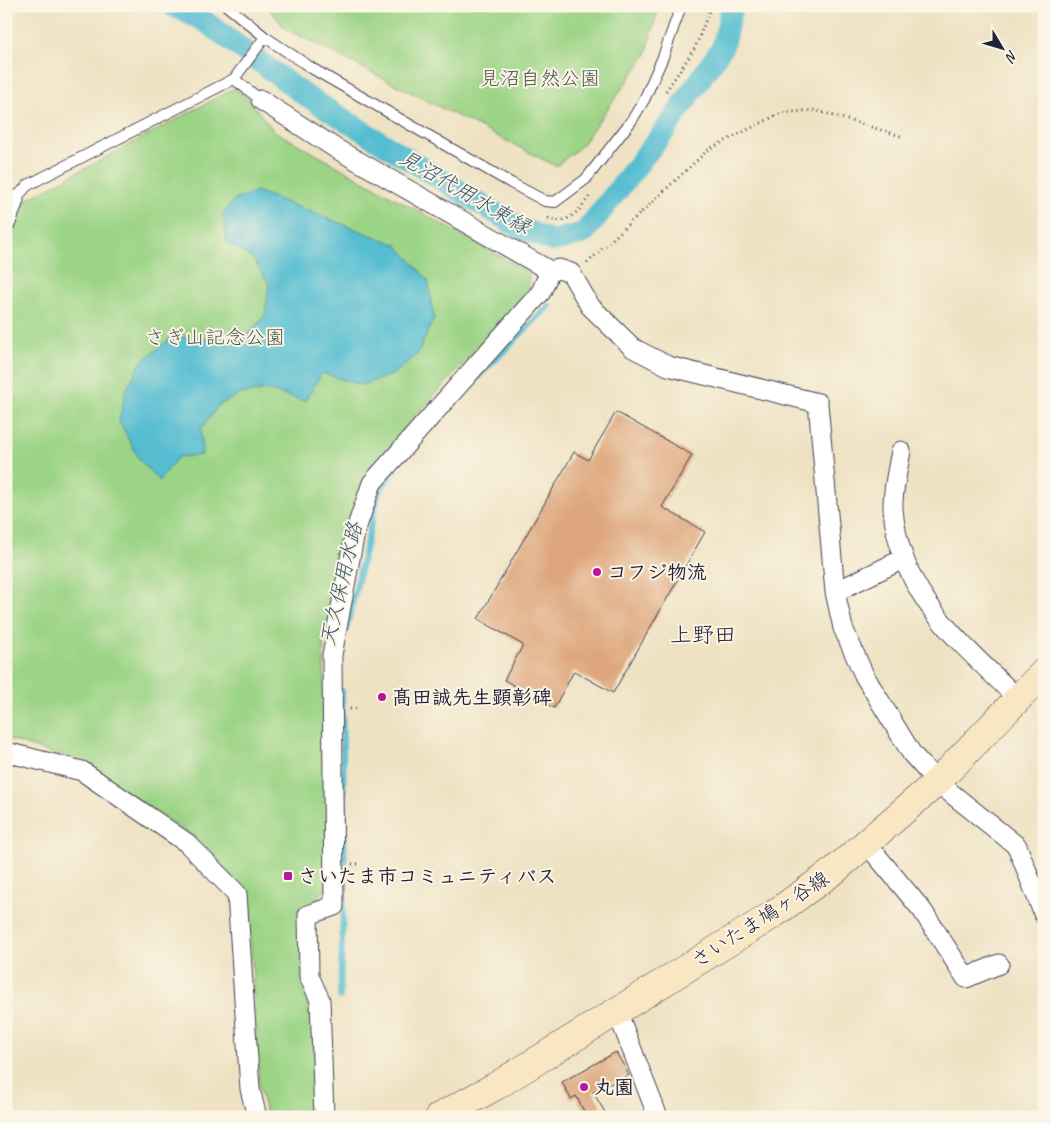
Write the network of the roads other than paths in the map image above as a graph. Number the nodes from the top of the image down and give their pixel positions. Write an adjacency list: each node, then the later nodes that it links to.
1 (227, 6): 3 (lane)
2 (682, 6): 3 (lane)
3 (262, 41): 4 (lane)
4 (236, 76): 5 (lane); 6 (lane)
5 (261, 100): 8 (street)
6 (14, 200): 7 (street)
7 (6, 222)
8 (550, 270): 11 (street); 21 (street)
9 (901, 452): 10 (street)
10 (903, 559): 11 (street); 13 (street)
11 (835, 592): 15 (street)
12 (1044, 672): 13 (main road, さいたま鳩ヶ谷線)
13 (1018, 699): 15 (main road, さいたま鳩ヶ谷線)
14 (6, 752): 20 (street)
15 (937, 782): 16 (main road, さいたま鳩ヶ谷線); 17 (street)
16 (866, 843): 18 (street); 19 (main road, さいたま鳩ヶ谷線)
17 (1044, 915)
18 (999, 964)
19 (617, 1011): 22 (main road, さいたま鳩ヶ谷線); 23 (street)
20 (257, 1117)
21 (324, 1117)
22 (439, 1117)
23 (658, 1117)

